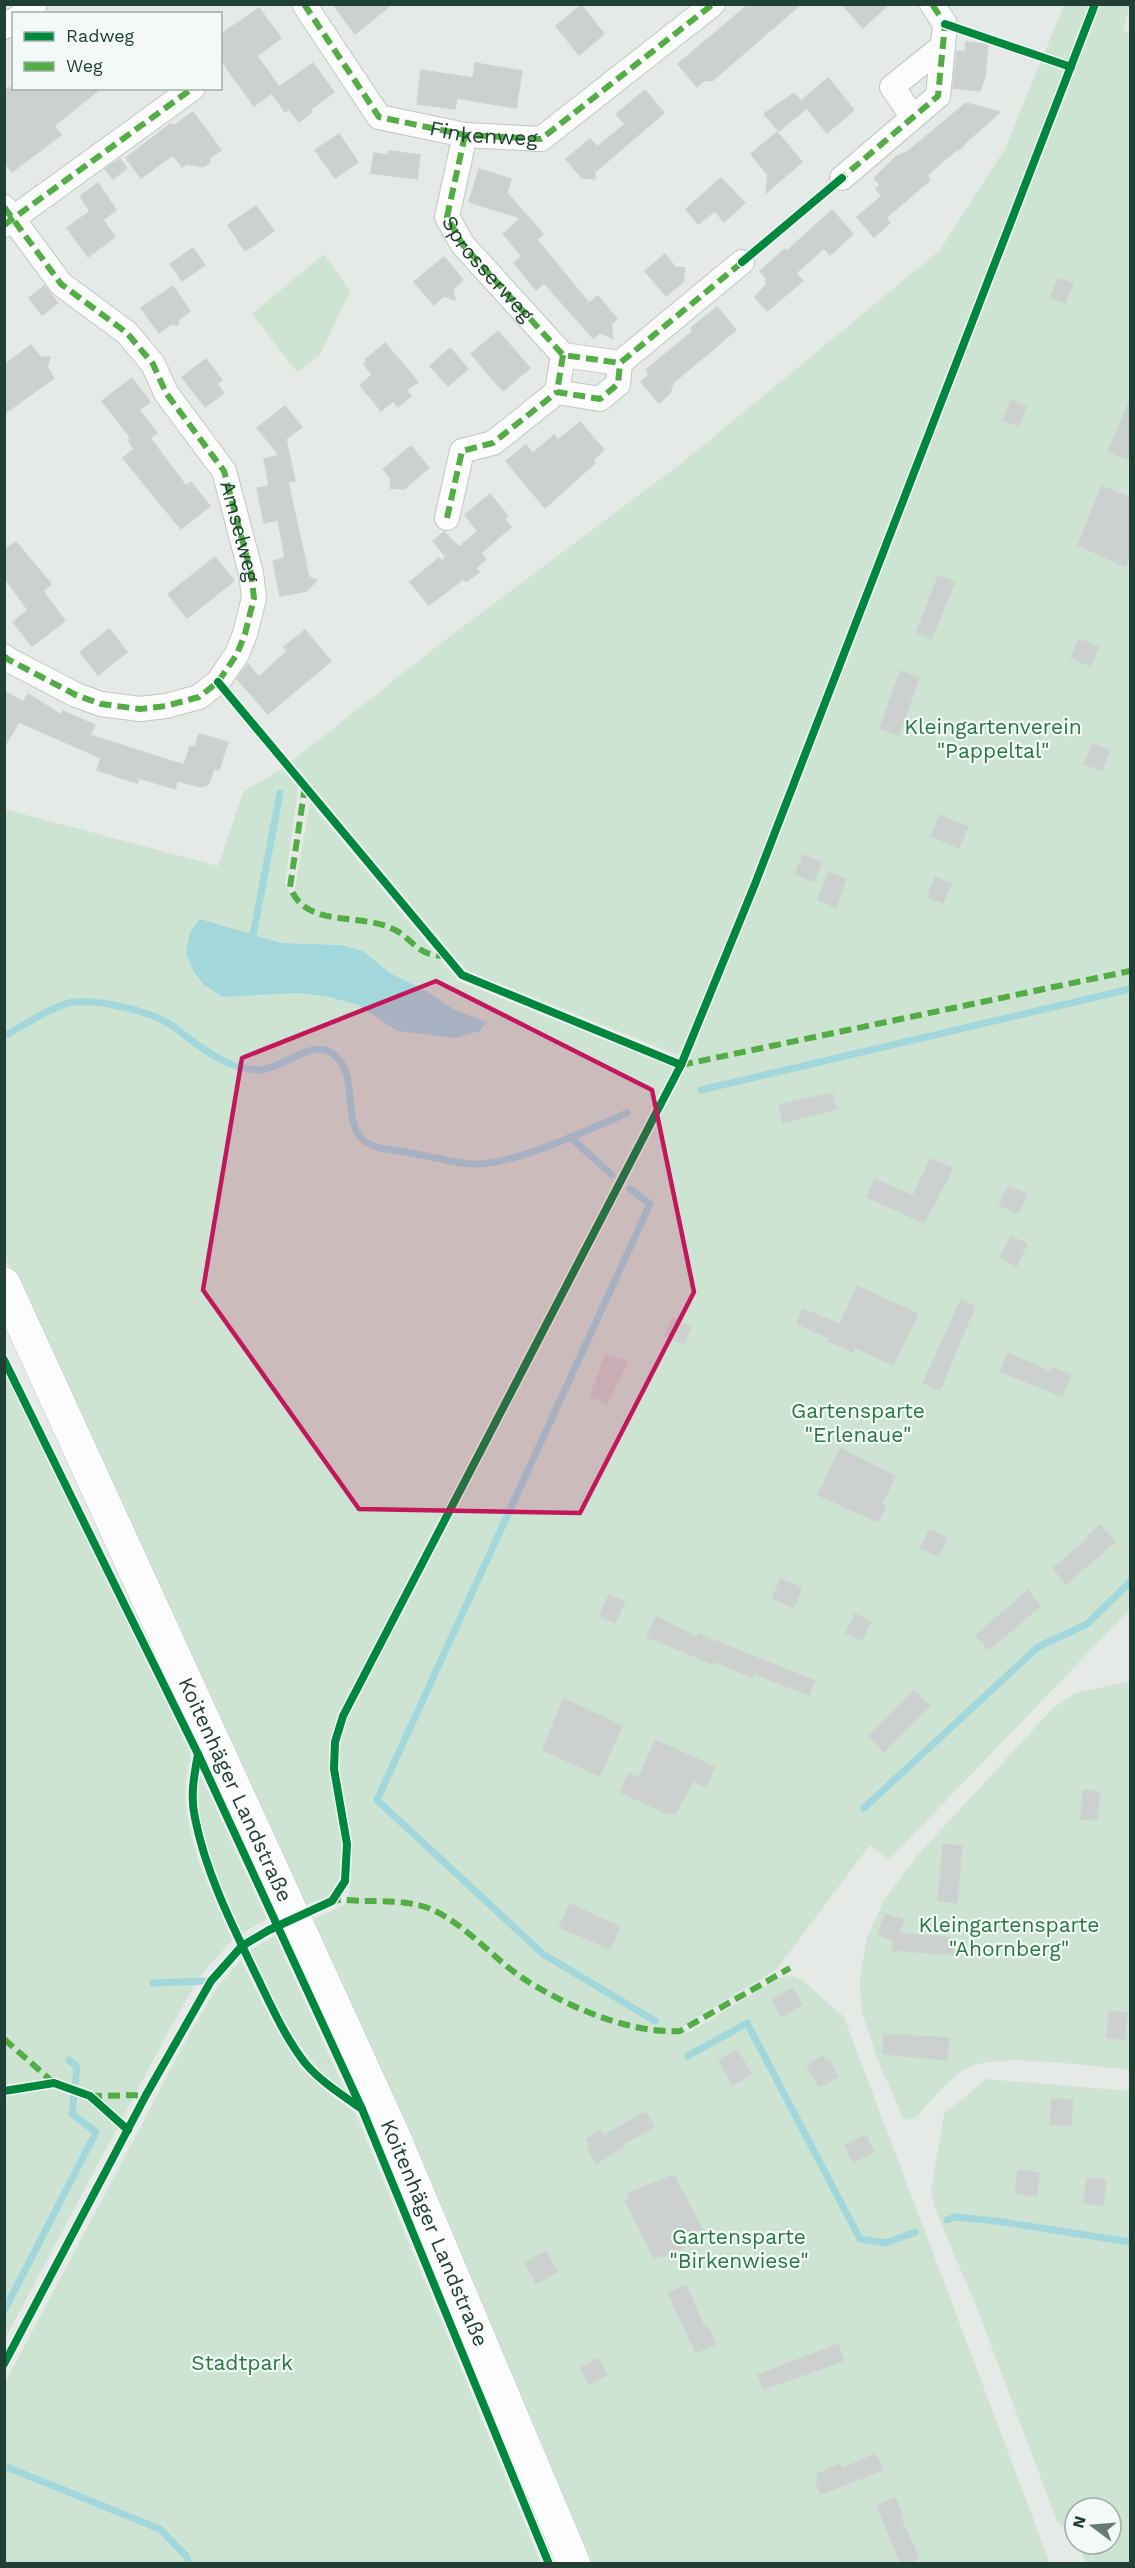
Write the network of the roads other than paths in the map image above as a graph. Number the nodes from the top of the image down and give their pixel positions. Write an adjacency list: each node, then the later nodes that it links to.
1 (304, 4): 7 (street, Finkenweg)
2 (713, 4): 7 (street, Finkenweg)
3 (932, 4): 4 (street)
4 (943, 45): 6 (street); 6 (street)
5 (190, 90): 9 (street, Amselweg)
6 (913, 117): 8 (street)
7 (465, 135): 11 (street, Sprosserweg)
8 (842, 178)
9 (7, 217): 15 (street, Amselweg)
10 (742, 262): 12 (street)
11 (562, 355): 12 (street); 13 (street)
12 (620, 363): 13 (street)
13 (557, 392): 14 (street)
14 (447, 518)
15 (4, 656)
16 (4, 1284): 17 (main road, Koitenhäger Landstraße)
17 (574, 2564)

